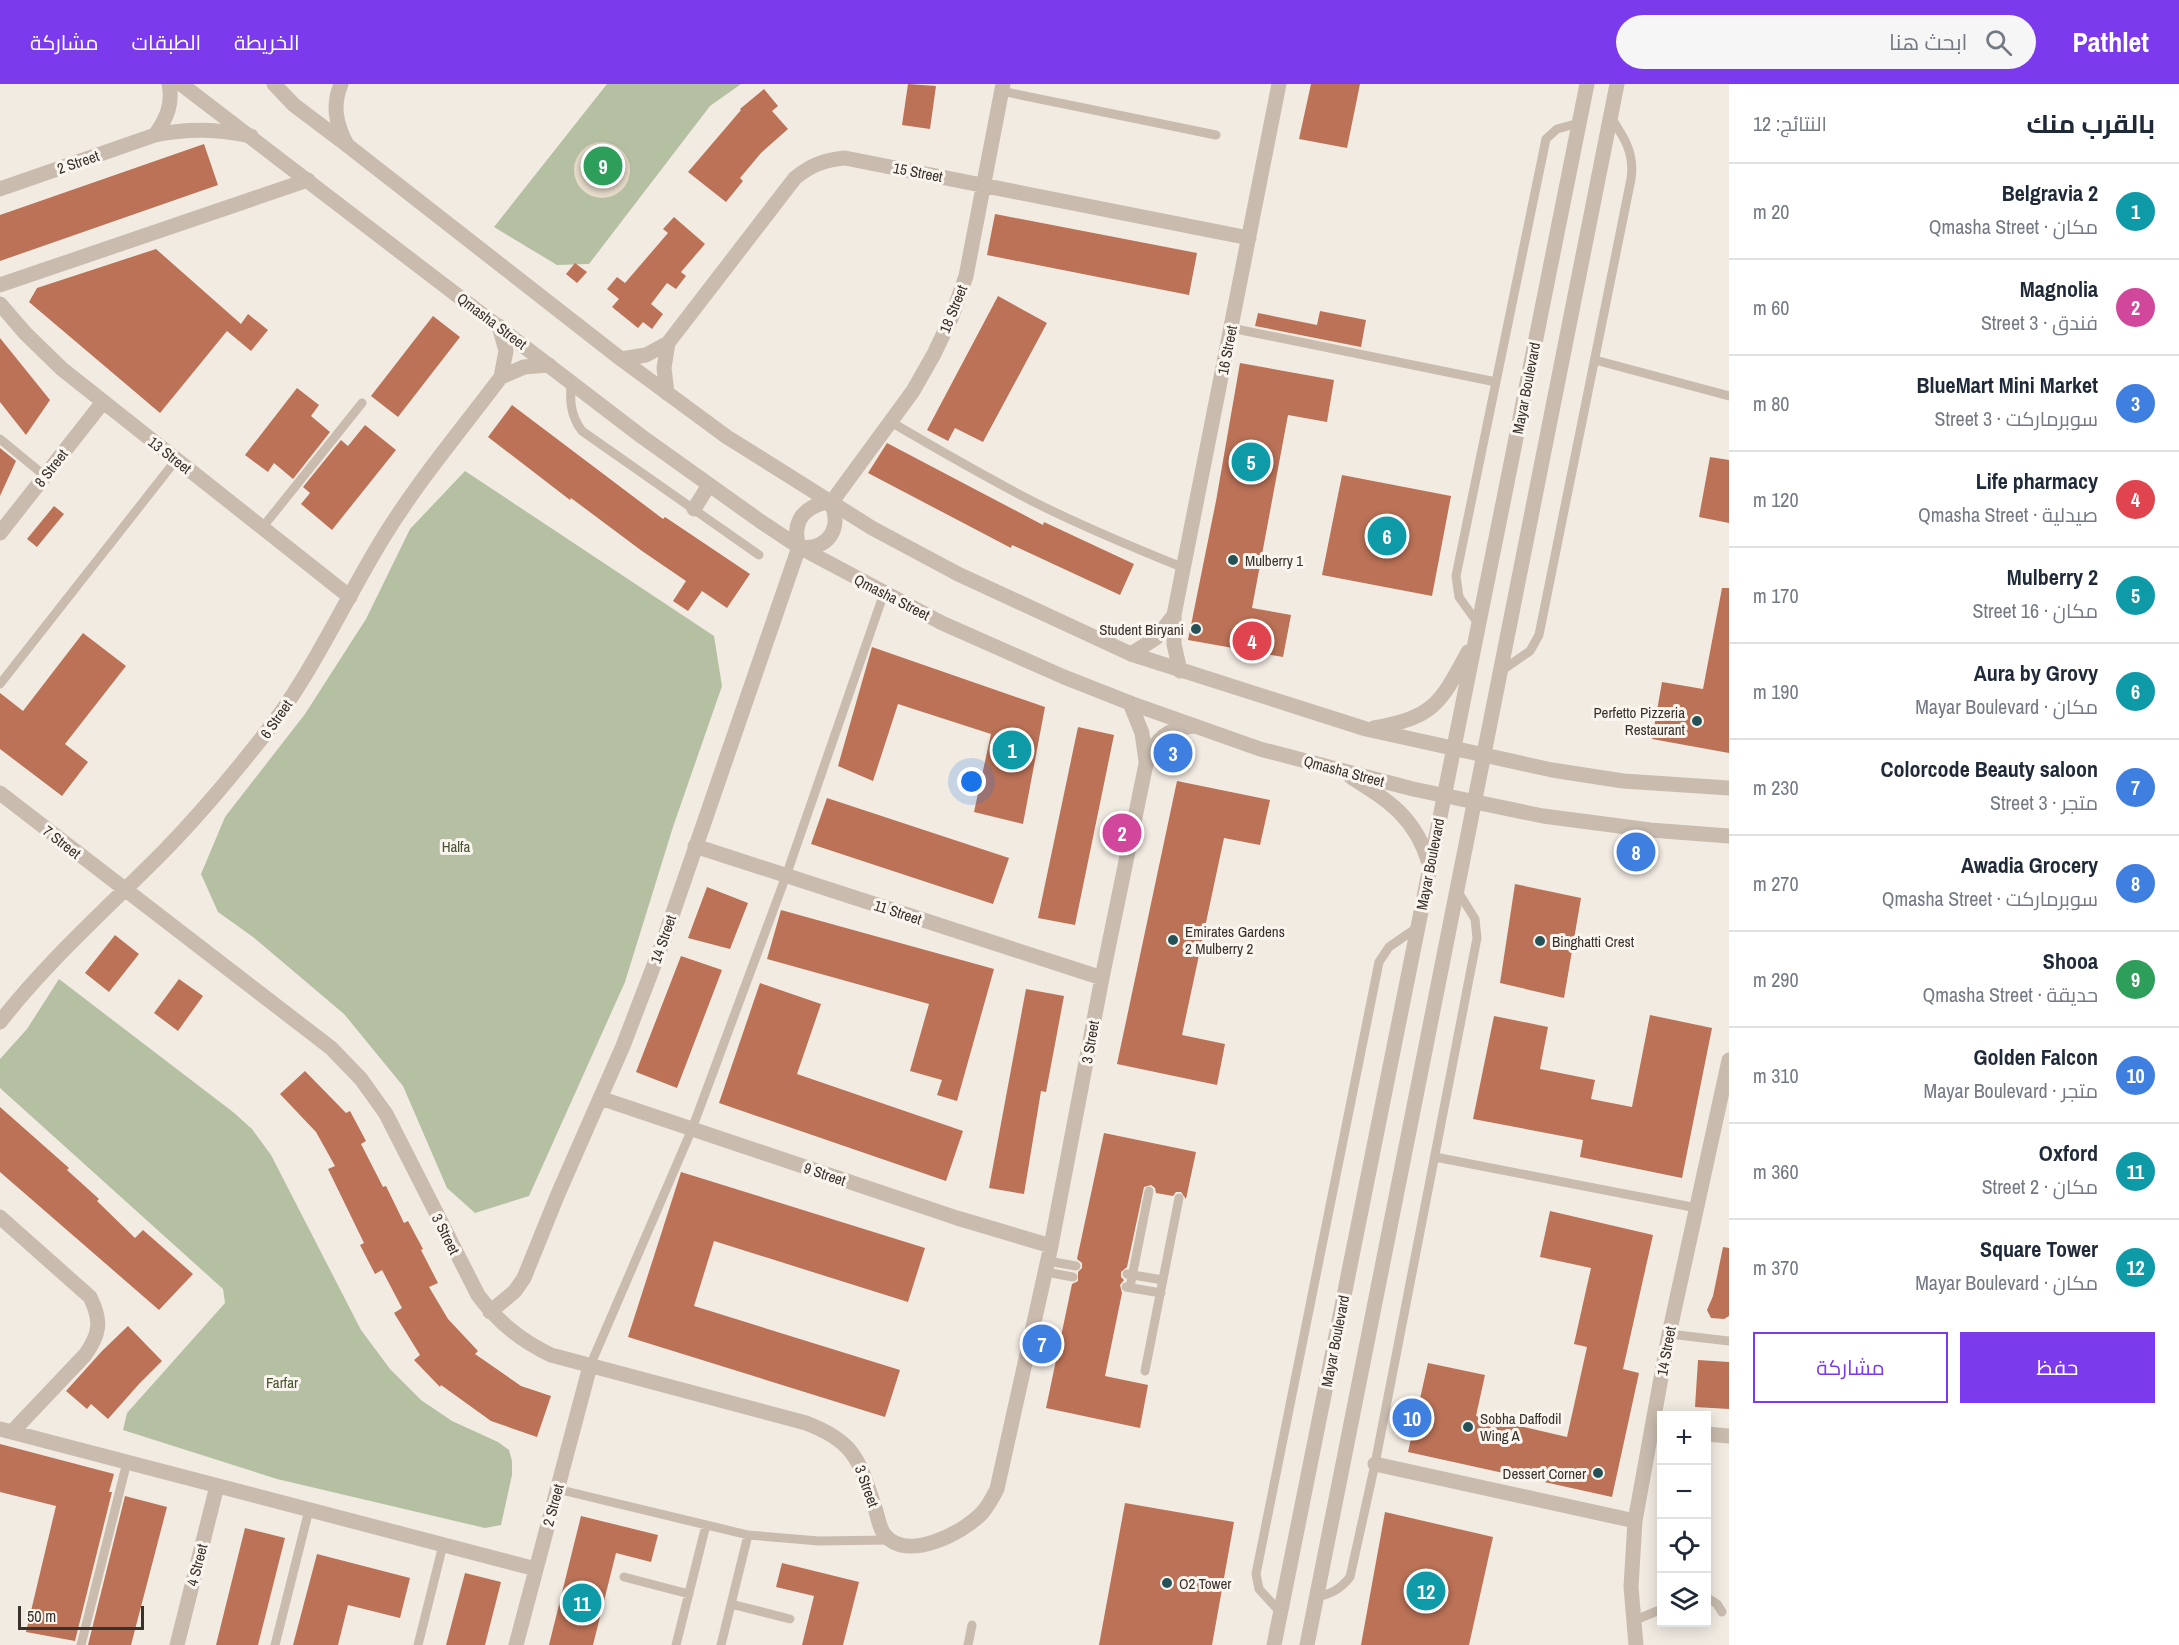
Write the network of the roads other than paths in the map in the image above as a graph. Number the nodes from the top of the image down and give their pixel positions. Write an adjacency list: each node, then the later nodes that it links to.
1 (169, 84): 11 (street)
2 (181, 84): 13 (street, Qmasha Street)
3 (274, 84): 14 (street)
4 (342, 84): 14 (street)
5 (1280, 84): 18 (street, 16 Street)
6 (1587, 84): 10 (street, Mayar Boulevard)
7 (1617, 84): 9 (street, Mayar Boulevard)
8 (1002, 88): 12 (lane); 16 (street, 18 Street)
9 (1610, 116): 25 (lane); 52 (street, Mayar Boulevard)
10 (1579, 123): 29 (lane); 49 (street, Mayar Boulevard)
11 (155, 135): 13 (street, 2 Street); 17 (street, 2 Street)
12 (1216, 135)
13 (251, 136): 15 (street, Qmasha Street)
14 (347, 144): 24 (street)
15 (308, 180): 19 (street); 21 (street, Qmasha Street)
16 (982, 185): 18 (street, 15 Street); 23 (street, 15 Street); 34 (street, 18 Street)
17 (0, 189)
18 (1249, 238): 22 (street, 16 Street)
19 (0, 285)
20 (0, 304): 32 (street, 13 Street)
21 (500, 326): 26 (street, Qmasha Street); 27 (street, 6 Street)
22 (1231, 328): 29 (lane); 45 (street, 16 Street)
23 (668, 343): 24 (street, 15 Street); 30 (street)
24 (621, 359): 30 (street)
25 (1595, 360): 31 (lane); 52 (lane)
26 (549, 365): 27 (street); 28 (street, Qmasha Street)
27 (501, 377): 47 (street, 6 Street)
28 (571, 382): 38 (street, Qmasha Street); 40 (lane)
29 (1496, 382): 49 (lane)
30 (667, 393): 39 (street)
31 (1729, 396)
32 (103, 402): 36 (street, 13 Street); 37 (street, 8 Street)
33 (362, 403): 41 (lane)
34 (891, 422): 39 (street, 18 Street); 45 (lane)
35 (0, 439): 37 (lane)
36 (176, 460): 41 (street, 13 Street); 53 (lane)
37 (45, 476): 42 (street, 8 Street)
38 (709, 485): 40 (street); 43 (street, Qmasha Street)
39 (831, 503): 43 (street); 43 (street); 50 (street)
40 (694, 510): 44 (lane)
41 (262, 528): 47 (street, 13 Street)
42 (0, 533)
43 (799, 547): 46 (street, Qmasha Street); 66 (street, 14 Street)
44 (759, 555)
45 (1184, 568): 48 (street, 16 Street)
46 (884, 592): 54 (street, Qmasha Street); 68 (lane)
47 (350, 597): 70 (street, 6 Street)
48 (1174, 615): 50 (street, 16 Street); 51 (street, 16 Street)
49 (1477, 632): 56 (street); 57 (street, Mayar Boulevard)
50 (1131, 654): 51 (street)
51 (1180, 671): 56 (street)
52 (1499, 672): 58 (street, Mayar Boulevard)
53 (0, 684)
54 (1130, 703): 55 (street, Qmasha Street); 59 (street, 3 Street)
55 (1194, 726): 59 (street, 3 Street); 60 (street, Qmasha Street)
56 (1366, 729): 57 (street)
57 (1453, 749): 58 (street); 63 (street, Mayar Boulevard)
58 (1482, 755): 61 (street); 64 (street, Mayar Boulevard)
59 (1146, 765): 72 (street, 3 Street)
60 (1338, 769): 63 (street, Qmasha Street); 67 (street)
61 (1729, 788)
62 (0, 793): 70 (street, 7 Street)
63 (1444, 796): 64 (street, Qmasha Street); 67 (street, Mayar Boulevard)
64 (1473, 803): 65 (street, Qmasha Street); 69 (street, Mayar Boulevard)
65 (1729, 836)
66 (695, 846): 68 (street, 11 Street); 75 (street, 14 Street)
67 (1430, 867): 71 (street, Mayar Boulevard)
68 (786, 876): 72 (street, 11 Street); 76 (lane)
69 (1456, 889): 77 (lane); 112 (street, Mayar Boulevard)
70 (123, 890): 73 (street, 6 Street); 89 (street, 3 Street)
71 (1418, 927): 116 (street, Mayar Boulevard); 116 (lane)
72 (1102, 978): 82 (street, 3 Street)
73 (0, 1022)
74 (1729, 1060): 80 (street, 14 Street)
75 (600, 1098): 76 (street, 9 Street); 89 (street, 14 Street)
76 (692, 1129): 82 (street, 9 Street); 92 (lane)
77 (1435, 1157): 80 (lane); 100 (lane)
78 (1149, 1191): 85 (lane)
79 (1179, 1197): 87 (lane)
80 (1696, 1208): 90 (street, 14 Street)
81 (0, 1217): 96 (street)
82 (1051, 1246): 84 (street, 3 Street)
83 (1076, 1266): 84 (lane)
84 (1047, 1267): 86 (lane); 107 (street, 3 Street)
85 (1129, 1275): 87 (lane); 88 (lane)
86 (1073, 1277)
87 (1163, 1280): 88 (lane)
88 (1161, 1293): 93 (lane)
89 (490, 1312): 92 (street, 3 Street)
90 (1669, 1334): 91 (lane); 94 (street, 14 Street)
91 (1729, 1341)
92 (590, 1366): 102 (street, 2 Street); 107 (street, 3 Street)
93 (1145, 1371)
94 (1659, 1411)
95 (1657, 1429): 104 (street, 14 Street)
96 (6, 1430): 99 (street)
97 (1711, 1434): 98 (street)
98 (1729, 1436)
99 (127, 1462): 101 (street); 121 (lane)
100 (1375, 1464): 104 (street); 112 (lane)
101 (217, 1486): 103 (street); 122 (street, 4 Street)
102 (557, 1489): 105 (lane); 109 (street, 2 Street)
103 (309, 1510): 108 (street); 123 (lane)
104 (1635, 1521): 119 (street, 14 Street)
105 (706, 1525): 106 (lane); 111 (lane)
106 (748, 1535): 107 (lane); 114 (lane)
107 (890, 1540)
108 (443, 1545): 109 (street); 124 (lane)
109 (536, 1569): 125 (street, 2 Street)
110 (624, 1577): 111 (lane)
111 (689, 1594): 126 (lane)
112 (1314, 1598): 130 (street, Mayar Boulevard)
113 (1711, 1600): 117 (lane)
114 (732, 1604): 118 (lane); 127 (lane)
115 (1657, 1611): 119 (lane)
116 (1280, 1612): 129 (street, Mayar Boulevard)
117 (1722, 1612)
118 (790, 1619)
119 (1633, 1621): 131 (street, 14 Street)
120 (972, 1625): 128 (lane)
121 (81, 1645)
122 (177, 1645)
123 (275, 1645)
124 (418, 1645)
125 (516, 1645)
126 (676, 1645)
127 (721, 1645)
128 (968, 1645)
129 (1274, 1645)
130 (1307, 1645)
131 (1636, 1645)

